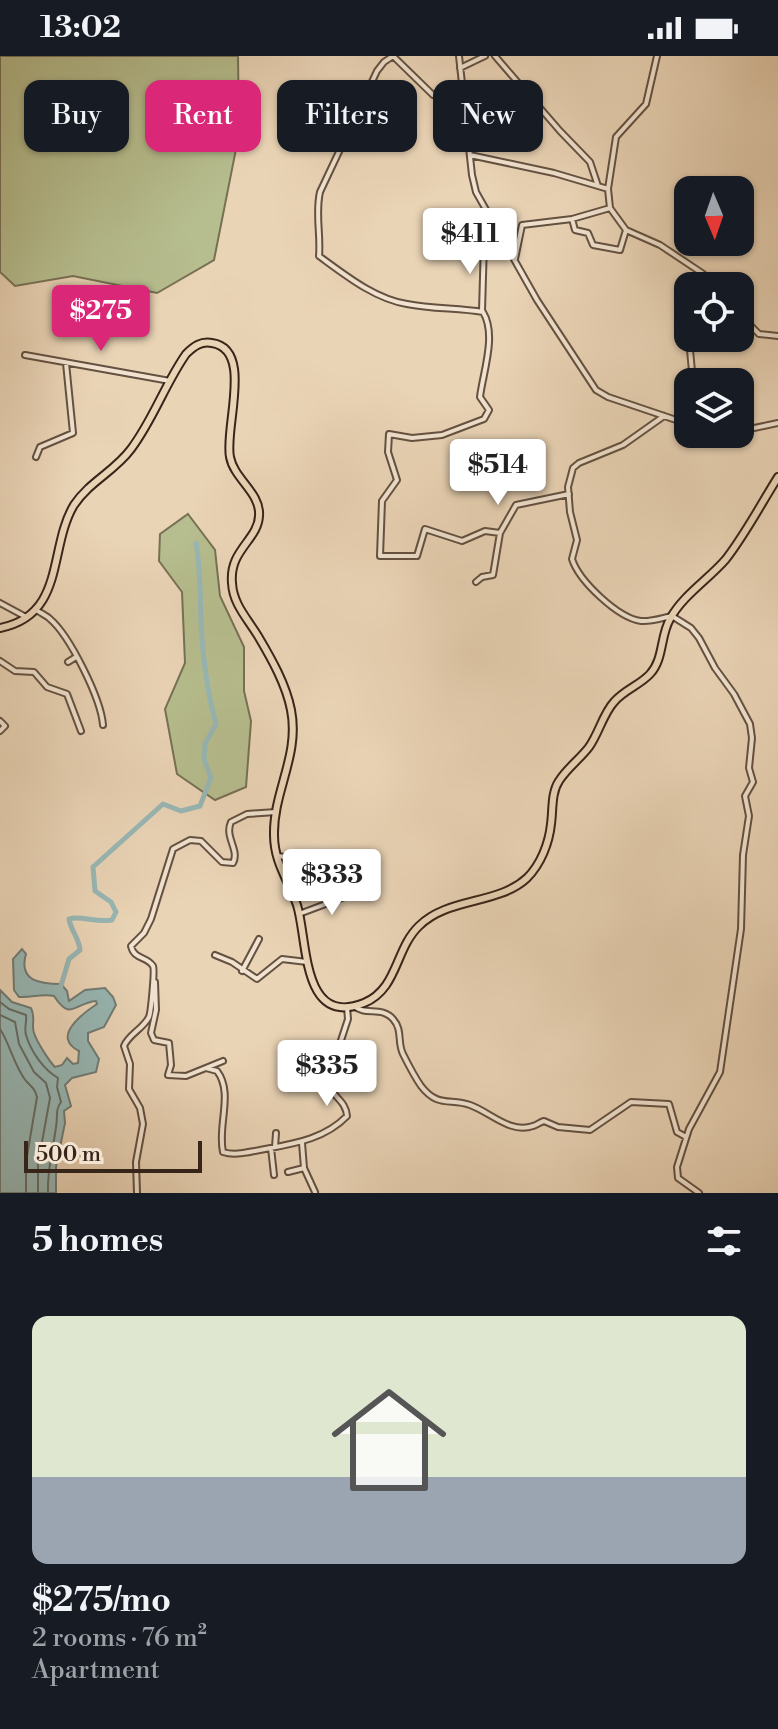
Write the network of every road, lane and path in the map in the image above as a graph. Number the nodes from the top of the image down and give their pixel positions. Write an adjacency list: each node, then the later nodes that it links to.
1 (393, 56): 8 (street); 19 (street)
2 (459, 56): 6 (street)
3 (485, 56): 6 (street)
4 (495, 56): 11 (street)
5 (657, 56): 12 (street)
6 (460, 68): 7 (street)
7 (462, 80)
8 (433, 95)
9 (470, 152): 10 (street)
10 (470, 155): 11 (street); 16 (street)
11 (598, 186): 12 (street)
12 (608, 189): 13 (street)
13 (610, 208): 14 (street); 15 (street)
14 (572, 219): 15 (street); 17 (street)
15 (626, 230): 18 (street)
16 (503, 240): 17 (street); 19 (street)
17 (515, 260): 25 (street)
18 (700, 272)
19 (482, 311): 33 (street)
20 (754, 329): 21 (street)
21 (778, 336)
22 (25, 355): 23 (street)
23 (66, 363): 24 (street); 29 (street)
24 (170, 381): 36 (main road); 47 (main road)
25 (664, 416): 26 (street); 32 (street)
26 (674, 419)
27 (778, 423): 28 (street)
28 (754, 428)
29 (36, 457)
30 (778, 469): 31 (street)
31 (778, 477): 37 (main road)
32 (569, 494): 33 (street); 37 (street)
33 (500, 533): 34 (street)
34 (476, 582)
35 (0, 603): 38 (street)
36 (35, 609): 38 (main road); 40 (street)
37 (672, 616): 57 (main road); 61 (street)
38 (26, 617): 39 (main road)
39 (0, 628)
40 (76, 657): 42 (street); 44 (street)
41 (0, 661): 46 (street)
42 (68, 662)
43 (0, 721): 45 (street)
44 (103, 725)
45 (0, 731)
46 (81, 731)
47 (276, 812): 48 (main road); 56 (street)
48 (276, 856): 49 (street); 51 (main road)
49 (319, 856)
50 (355, 893): 51 (street)
51 (299, 914): 54 (main road)
52 (259, 939): 55 (street)
53 (215, 955): 55 (street)
54 (307, 962): 55 (street); 57 (main road)
55 (242, 971)
56 (154, 975): 59 (street); 68 (street)
57 (351, 1006): 61 (street); 62 (street)
58 (223, 1061): 59 (street)
59 (206, 1068): 63 (street)
60 (276, 1133): 63 (street)
61 (686, 1137): 69 (street)
62 (302, 1143): 63 (street); 64 (street)
63 (273, 1147): 66 (street)
64 (304, 1168): 65 (street); 67 (street)
65 (288, 1172)
66 (274, 1175)
67 (315, 1192)
68 (137, 1193)
69 (699, 1193)

